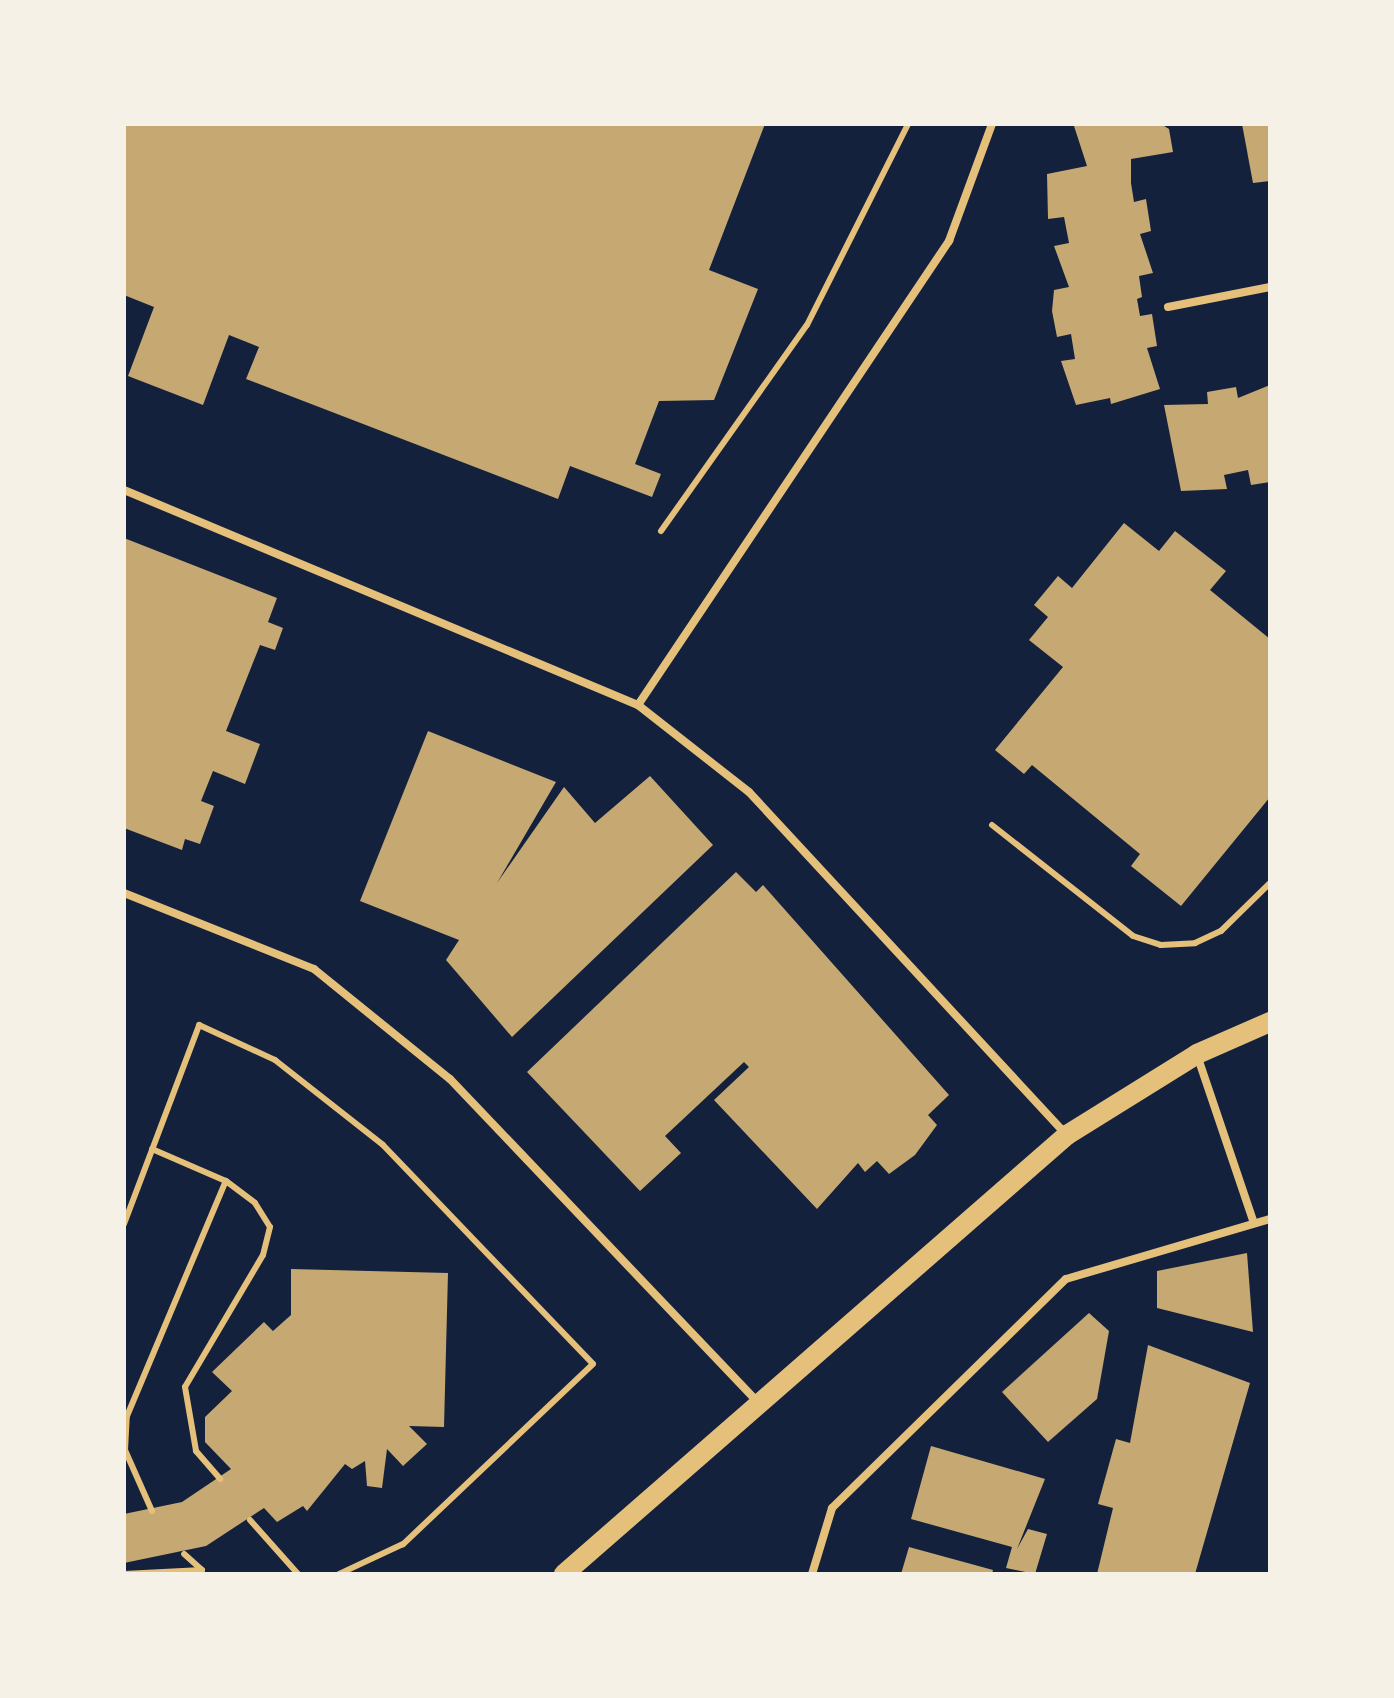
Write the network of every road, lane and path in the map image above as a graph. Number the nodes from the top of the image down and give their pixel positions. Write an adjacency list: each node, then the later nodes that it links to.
1 (908, 124): 6 (lane)
2 (992, 124): 7 (street)
3 (1270, 287): 4 (street)
4 (1168, 307)
5 (124, 490): 7 (street)
6 (661, 531)
7 (638, 705): 13 (street)
8 (992, 825): 9 (lane)
9 (1270, 883)
10 (124, 893): 19 (street)
11 (1270, 1022): 12 (main road)
12 (1197, 1054): 13 (main road); 17 (street)
13 (1067, 1135): 19 (main road)
14 (152, 1149): 15 (lane); 18 (lane); 26 (lane)
15 (226, 1181): 20 (lane); 21 (lane)
16 (1270, 1219): 17 (street)
17 (1253, 1220): 28 (street)
18 (124, 1224)
19 (756, 1400): 27 (main road)
20 (220, 1479)
21 (152, 1511)
22 (250, 1520): 25 (lane)
23 (184, 1554): 24 (lane)
24 (124, 1574)
25 (298, 1574)
26 (339, 1574)
27 (564, 1574)
28 (812, 1574)

